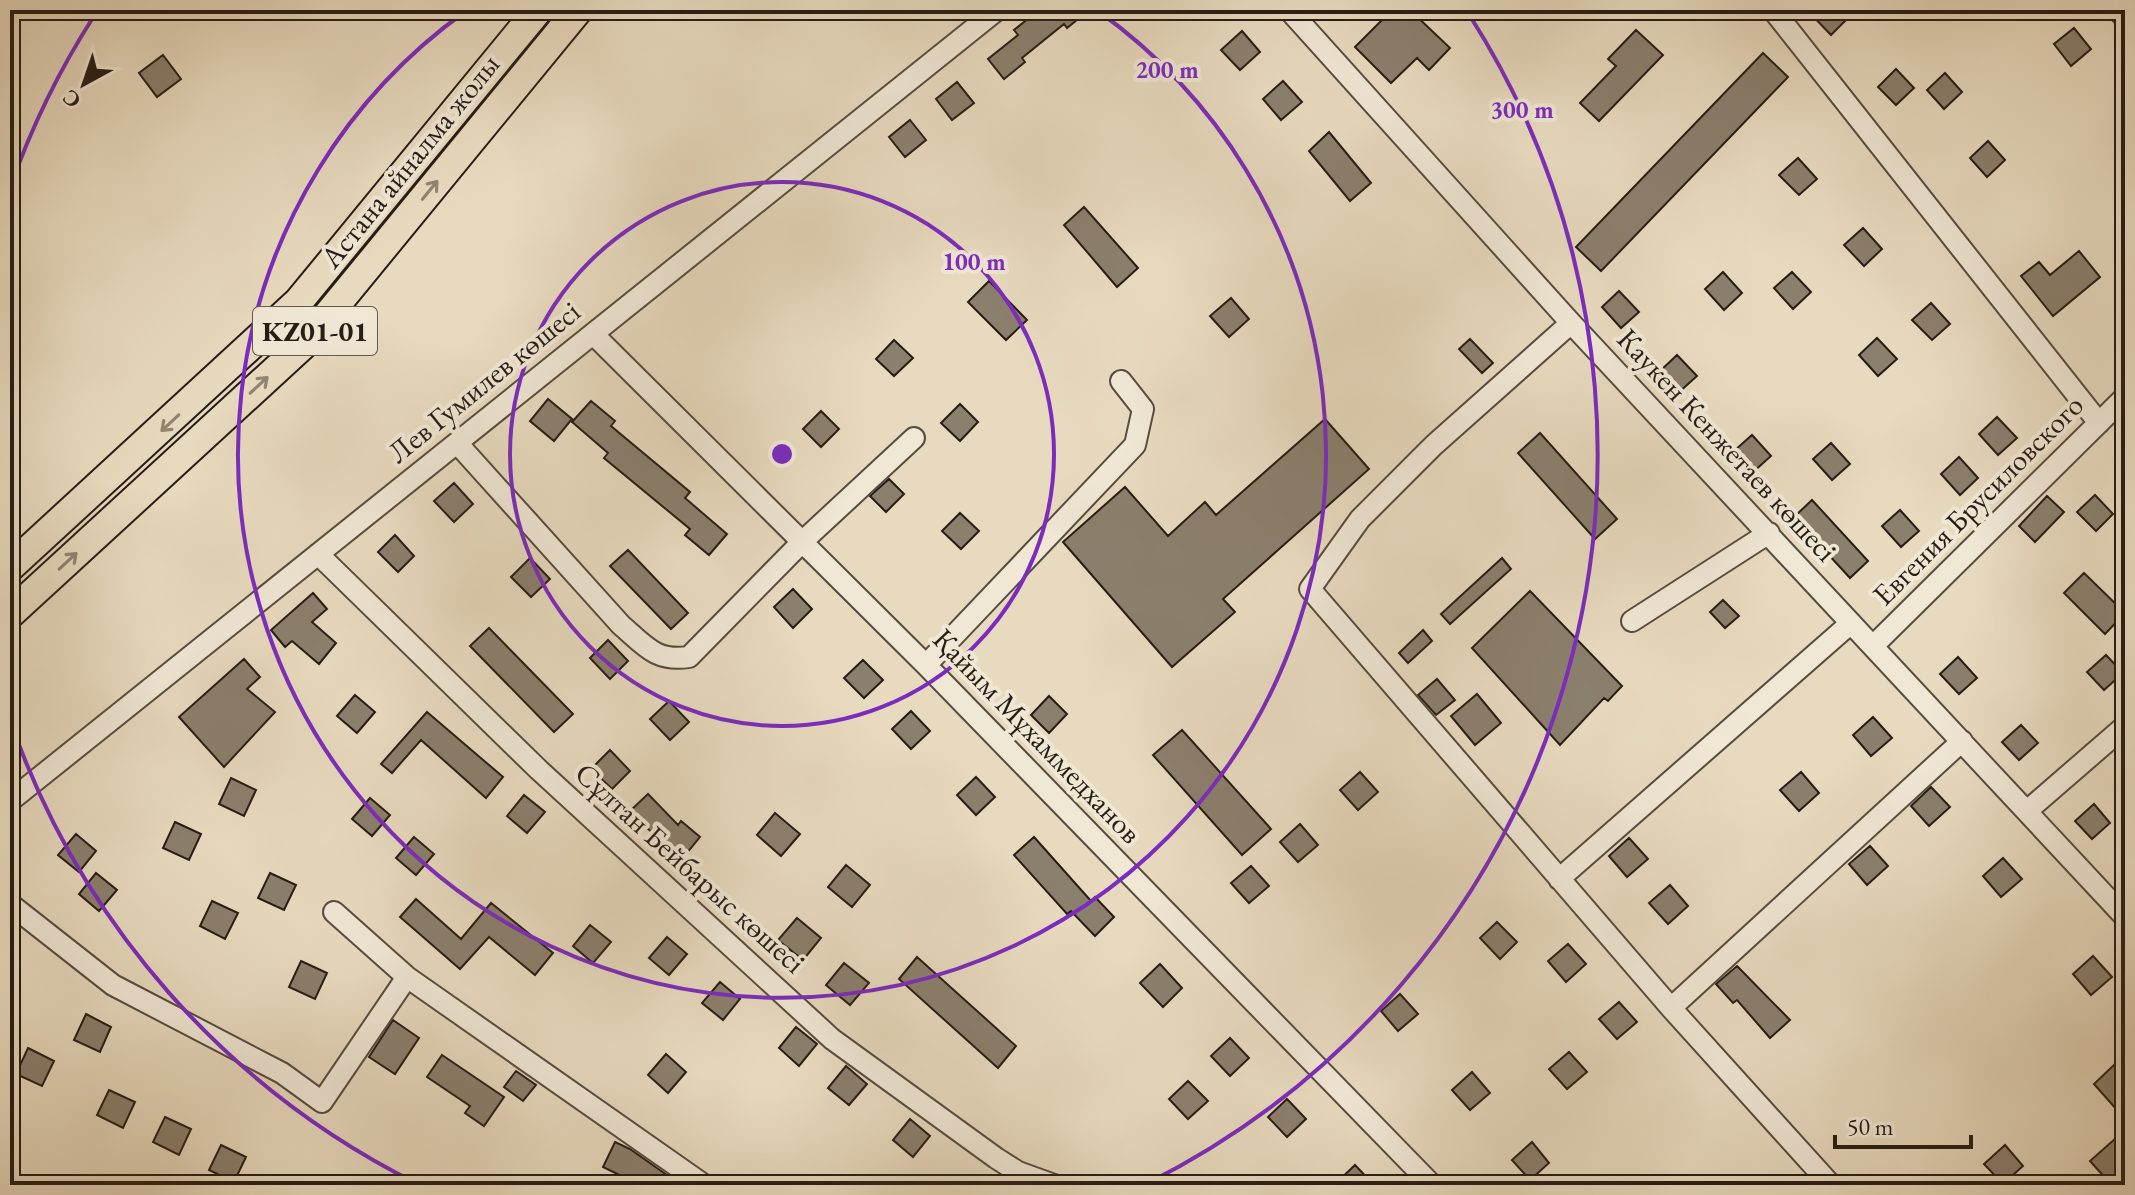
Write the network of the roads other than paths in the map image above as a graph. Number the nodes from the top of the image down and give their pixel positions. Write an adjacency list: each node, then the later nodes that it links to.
1 (538, 10): 18 (highway, Астана айналма жолы / KZ01-01, one-way to 18)
2 (578, 10): 19 (highway, Астана айналма жолы / KZ01-01, one-way to 2)
3 (997, 10): 9 (street, Лев Гумилев көшесі)
4 (1289, 10): 8 (street, Каукен Кенжетаев көшесі)
5 (1773, 10): 12 (street)
6 (2118, 10): 7 (street)
7 (2125, 18)
8 (1571, 323): 15 (street, Каукен Кенжетаев көшесі); 28 (street)
9 (593, 334): 14 (street, Лев Гумилев көшесі); 16 (street, Қайым Мұхаммедханов)
10 (1121, 381): 23 (street)
11 (2125, 397): 12 (street, Евгения Брусиловского)
12 (2099, 423): 22 (street, Евгения Брусиловского)
13 (914, 438): 16 (street)
14 (457, 443): 16 (street); 17 (street, Лев Гумилев көшесі)
15 (1769, 533): 20 (street); 21 (street, Каукен Кенжетаев көшесі)
16 (803, 541): 23 (street, Қайым Мұхаммедханов)
17 (318, 554): 26 (street, Лев Гумилев көшесі); 35 (street, Сұлтан Бейбарыс көшесі)
18 (10, 567)
19 (10, 614)
20 (1632, 621)
21 (1851, 623): 22 (street, Каукен Кенжетаев көшесі); 28 (street)
22 (1873, 646): 25 (street, Каукен Кенжетаев көшесі)
23 (926, 665): 36 (street, Қайым Мұхаммедханов)
24 (2125, 726): 27 (street)
25 (1962, 741): 27 (street, Каукен Кенжетаев көшесі); 33 (street)
26 (10, 801)
27 (2027, 811): 31 (street, Каукен Кенжетаев көшесі)
28 (1559, 879): 33 (street)
29 (10, 904): 32 (street)
30 (334, 912): 32 (street)
31 (2125, 917)
32 (407, 977): 34 (street)
33 (1671, 1008): 37 (street)
34 (704, 1185)
35 (1054, 1185)
36 (1432, 1185)
37 (1831, 1185)

